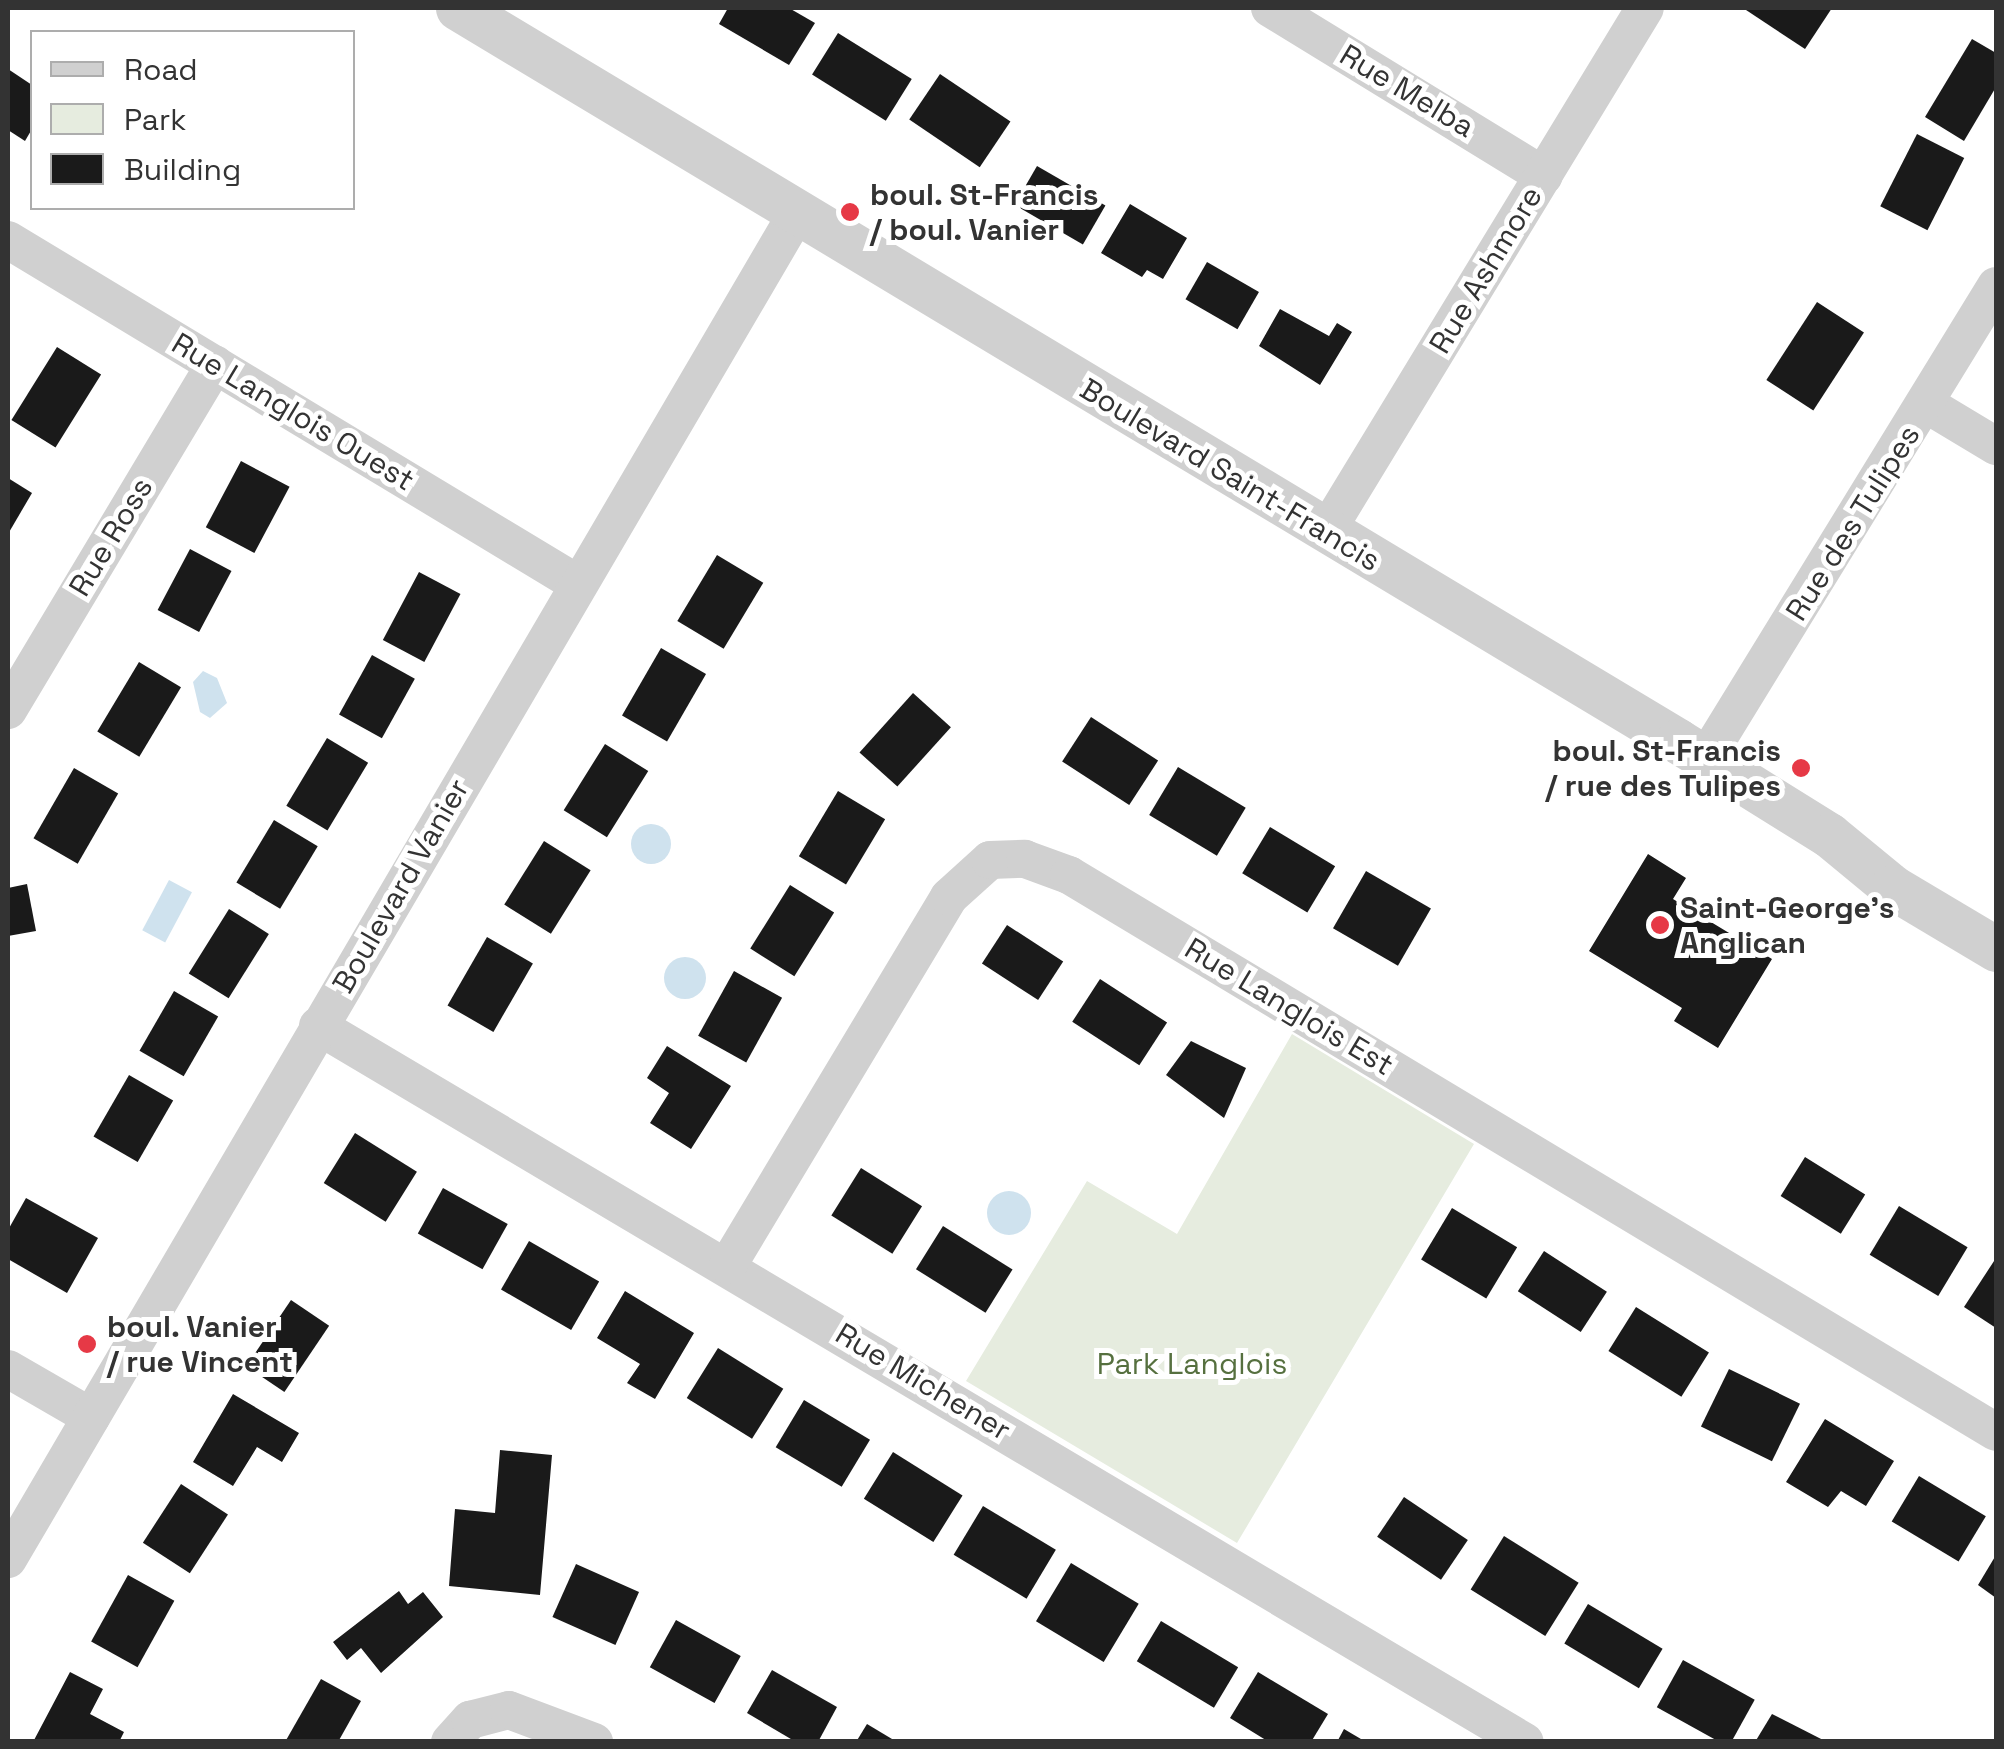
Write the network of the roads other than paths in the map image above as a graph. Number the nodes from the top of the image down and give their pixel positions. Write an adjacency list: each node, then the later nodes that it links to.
1 (458, 8): 5 (street, Boulevard Saint-Francis)
2 (1270, 8): 4 (street, Rue Melba)
3 (1646, 8): 4 (street, Rue Ashmore)
4 (1544, 176): 11 (street, Rue Ashmore)
5 (796, 215): 11 (street, Boulevard Saint-Francis); 12 (street, Boulevard Vanier)
6 (8, 240): 8 (street, Rue Langlois Ouest)
7 (1996, 286): 9 (street, Rue des Tulipes)
8 (215, 364): 12 (street, Rue Langlois Ouest); 13 (street, Rue Ross)
9 (1926, 404): 10 (street); 14 (street, Rue des Tulipes)
10 (1996, 446)
11 (1326, 532): 14 (street, Boulevard Saint-Francis)
12 (578, 584): 16 (street, Boulevard Vanier)
13 (8, 710)
14 (1706, 758): 15 (street, Boulevard Saint-Francis)
15 (1996, 949)
16 (318, 1026): 17 (street, Rue Michener); 19 (street, Boulevard Vanier)
17 (728, 1266): 20 (street, Rue Langlois Est); 24 (street, Rue Michener)
18 (8, 1369): 19 (street)
19 (91, 1417): 21 (street, Boulevard Vanier)
20 (1996, 1432)
21 (8, 1559)
22 (450, 1742): 23 (street)
23 (594, 1742)
24 (1525, 1742)

